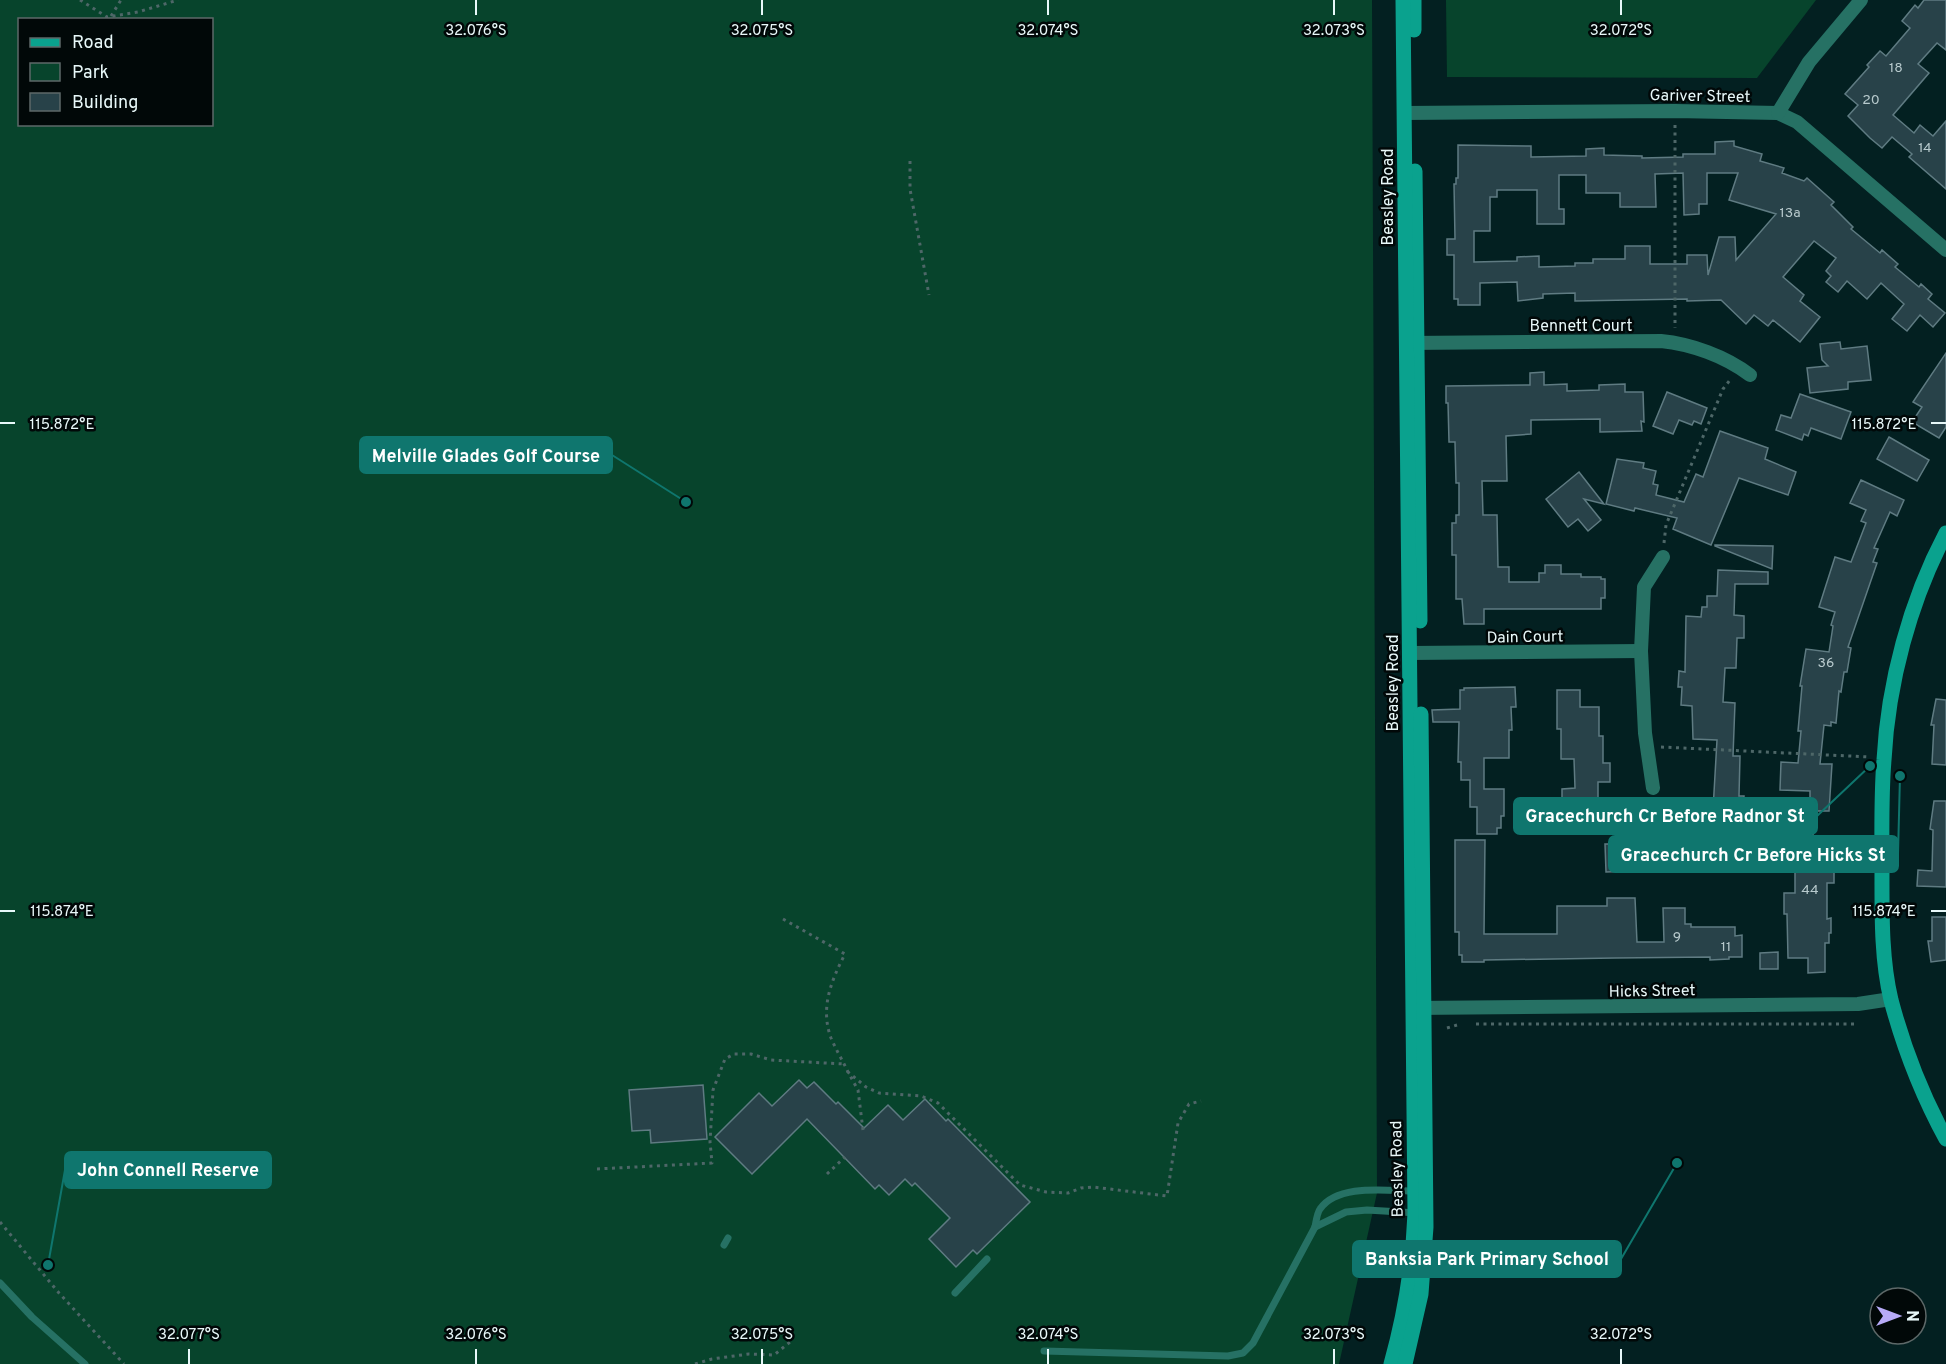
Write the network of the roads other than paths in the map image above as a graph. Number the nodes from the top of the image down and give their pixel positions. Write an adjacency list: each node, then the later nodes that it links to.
1 (1403, 0): 4 (main road, Beasley Road)
2 (1414, 0): 4 (main road, Beasley Road)
3 (1861, 0): 5 (street)
4 (1409, 113): 5 (street, Gariver Street); 7 (main road, Beasley Road)
5 (1778, 113): 6 (street, Gariver Street)
6 (1946, 250)
7 (1411, 343): 8 (street, Bennett Court); 12 (main road, Beasley Road)
8 (1744, 371)
9 (1945, 537): 14 (main road)
10 (1663, 556): 11 (street)
11 (1641, 651): 12 (street, Dain Court); 13 (street)
12 (1415, 653): 15 (main road, Beasley Road)
13 (1653, 788)
14 (1891, 999): 15 (street, Hicks Street); 16 (main road)
15 (1418, 1008): 17 (main road, Beasley Road)
16 (1946, 1139)
17 (1420, 1191): 18 (main road, Beasley Road); 19 (lane)
18 (1421, 1213): 19 (lane); 25 (main road, Beasley Road); 26 (main road, Beasley Road)
19 (1315, 1227): 23 (lane)
20 (987, 1259): 22 (lane)
21 (0, 1283): 24 (lane)
22 (955, 1293)
23 (1044, 1351)
24 (85, 1364)
25 (1391, 1364)
26 (1405, 1364)

